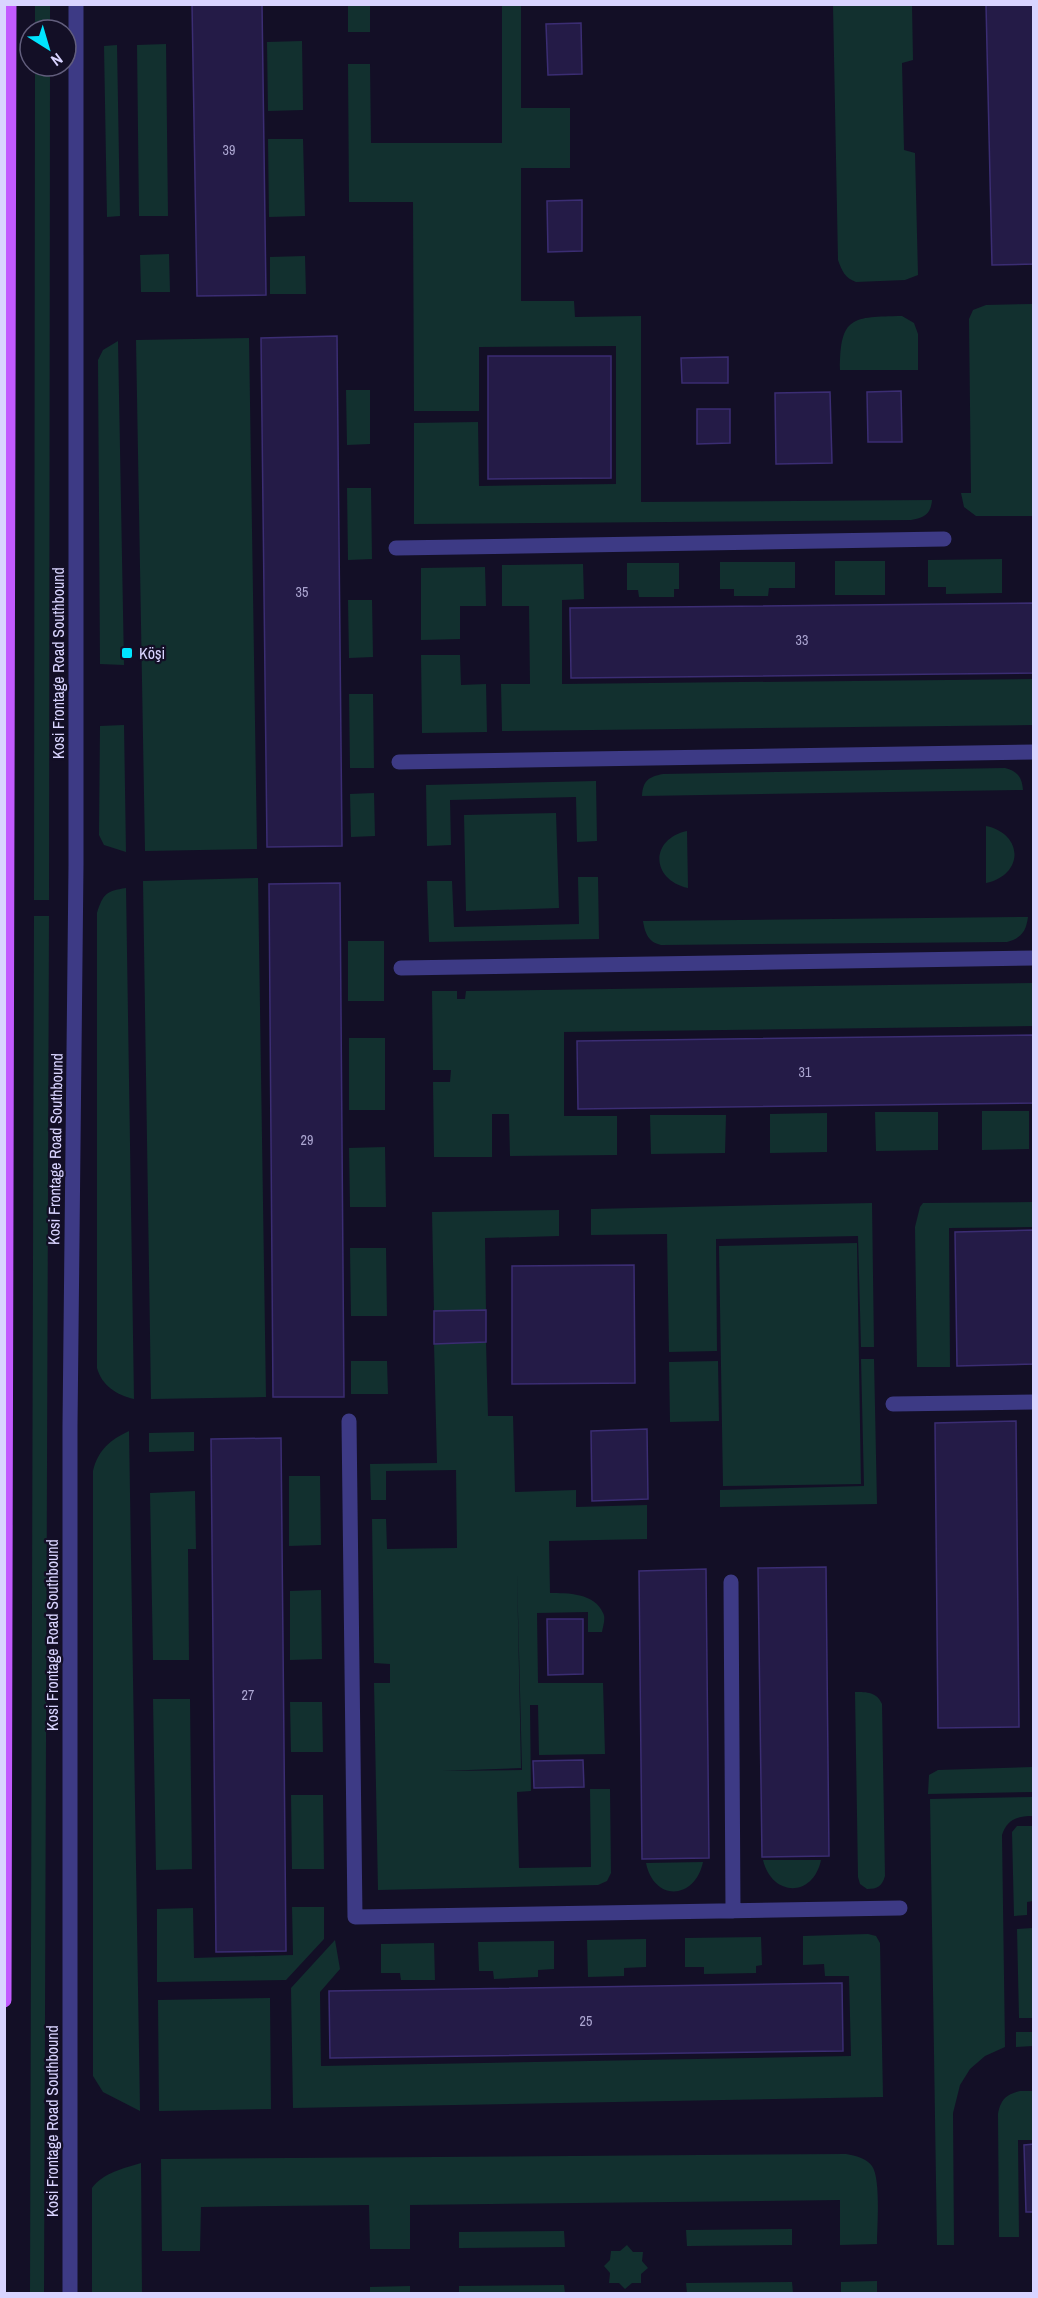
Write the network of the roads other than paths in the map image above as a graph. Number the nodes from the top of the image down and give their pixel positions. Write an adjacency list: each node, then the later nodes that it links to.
1 (9, 4): 15 (main road)
2 (76, 4): 16 (street, Kosi Frontage Road Southbound)
3 (944, 539): 4 (street)
4 (396, 548)
5 (1034, 752): 6 (street)
6 (399, 762)
7 (1034, 958): 8 (street)
8 (401, 968)
9 (1034, 1402): 10 (street)
10 (893, 1404)
11 (349, 1421): 14 (street)
12 (731, 1582): 14 (street)
13 (900, 1908): 14 (street)
14 (733, 1911)
15 (4, 2000)
16 (70, 2294)

